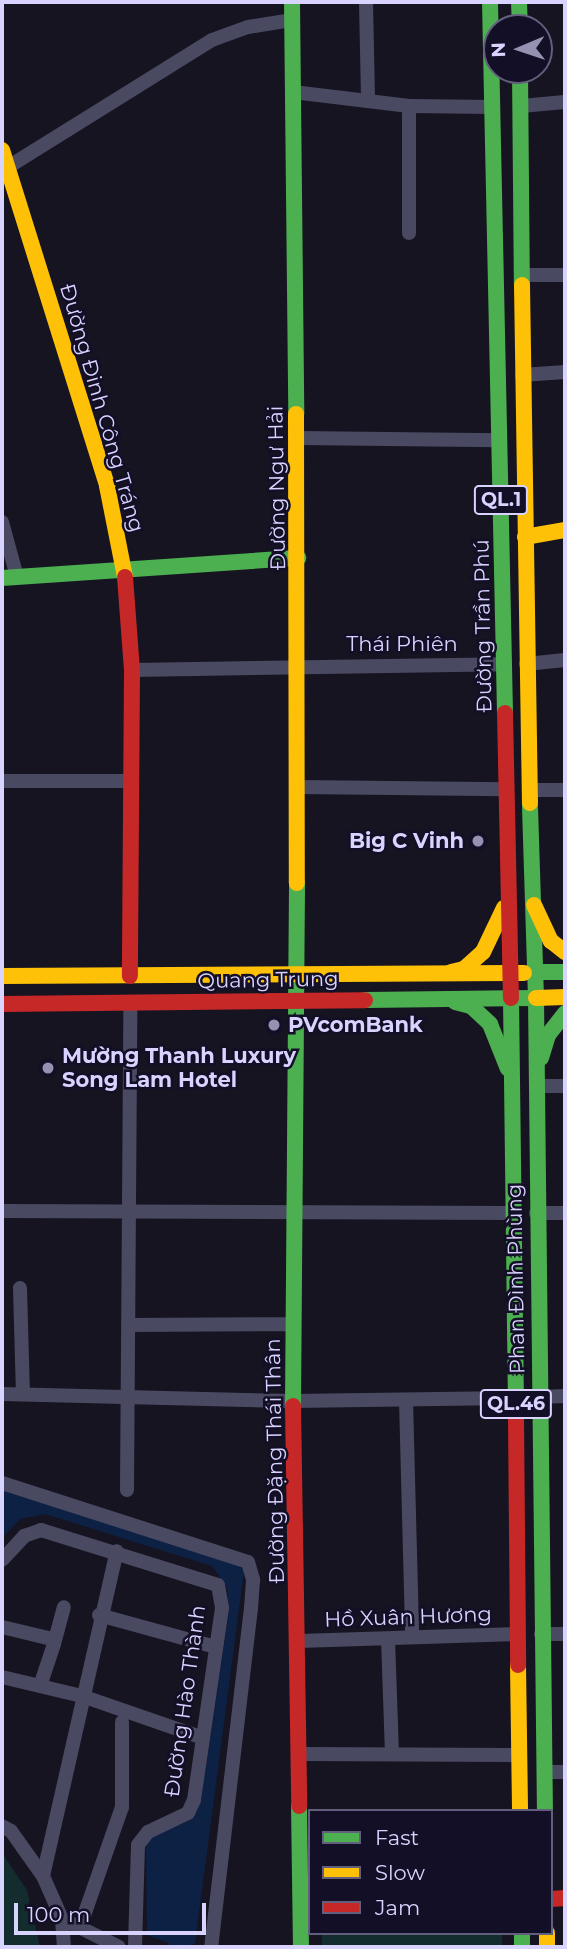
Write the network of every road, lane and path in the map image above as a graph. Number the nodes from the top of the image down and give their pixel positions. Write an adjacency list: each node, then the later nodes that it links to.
1 (292, 2): 4 (main road, Đường Ngư Hải)
2 (366, 2): 7 (street)
3 (491, 2): 11 (main road, Đường Trần Phú / QL.1)
4 (292, 20): 6 (main road, Đường Ngư Hải); 13 (street)
5 (520, 84): 10 (main road, Đường Trần Phú / QL.1)
6 (293, 92): 7 (street); 20 (main road, Đường Ngư Hải)
7 (368, 101): 9 (street)
8 (565, 102): 10 (street)
9 (409, 106): 11 (street); 15 (street)
10 (521, 106): 11 (main road); 16 (main road, Đường Trần Phú / QL.1)
11 (493, 107): 21 (main road, Đường Trần Phú / QL.1)
12 (2, 150): 13 (main road, Đường Đinh Công Tráng)
13 (8, 167): 14 (main road, Đường Đinh Công Tráng)
14 (10, 194): 27 (main road, Đường Đinh Công Tráng)
15 (409, 233)
16 (521, 275): 17 (street); 19 (main road, Đường Trần Phú / QL.1)
17 (565, 275)
18 (565, 372): 19 (street)
19 (522, 375): 25 (main road, Đường Trần Phú / QL.1)
20 (297, 438): 21 (street); 26 (main road, Đường Ngư Hải)
21 (500, 440): 24 (main road, Đường Trần Phú / QL.1)
22 (2, 522): 28 (street)
23 (565, 530): 25 (main road)
24 (501, 536): 25 (main road); 30 (main road, Đường Trần Phú / QL.1)
25 (525, 537): 31 (main road, Đường Trần Phú / QL.1)
26 (298, 558): 27 (main road); 32 (main road, Đường Ngư Hải)
27 (125, 572): 28 (main road); 33 (main road, Đường Đinh Công Tráng)
28 (9, 578)
29 (565, 660): 31 (street)
30 (505, 664): 31 (main road); 32 (street, Thái Phiên); 37 (main road, Đường Trần Phú / QL.1)
31 (526, 664): 38 (main road, Đường Trần Phú / QL.1)
32 (299, 666): 33 (street, Thái Phiên); 36 (main road, Đường Ngư Hải)
33 (132, 670): 35 (main road, Đường Đinh Công Tráng)
34 (2, 781): 35 (street)
35 (131, 781): 49 (main road, Đường Đinh Công Tráng)
36 (299, 787): 37 (street); 46 (main road, Đường Ngư Hải)
37 (507, 789): 38 (main road); 40 (main road, Đường Trần Phú / QL.1)
38 (530, 790): 39 (street); 41 (main road, Đường Trần Phú / QL.1)
39 (565, 790)
40 (508, 899): 45 (main road, Đường Trần Phú / QL.1); 47 (main road)
41 (532, 900): 42 (main road); 43 (main road, Đường Trần Phú / QL.1)
42 (565, 952)
43 (535, 972): 44 (main road, Quang Trung); 45 (main road, Quang Trung); 53 (main road, Đường Trần Phú / QL.1)
44 (565, 972)
45 (510, 973): 47 (main road, Quang Trung); 52 (main road, Đường Trần Phú / QL.1)
46 (296, 974): 47 (main road, Quang Trung); 49 (main road, Quang Trung); 54 (main road, Đường Đặng Thái Thân)
47 (443, 974)
48 (2, 976): 49 (main road, Quang Trung)
49 (130, 976): 56 (main road, Đường Đinh Công Tráng)
50 (565, 997): 53 (main road, Quang Trung)
51 (442, 998): 52 (main road, Quang Trung); 54 (main road, Quang Trung); 58 (main road)
52 (510, 998): 53 (main road, Quang Trung); 58 (main road, Phan Đình Phùng / QL.46)
53 (536, 998): 59 (main road, Phan Đình Phùng / QL.46)
54 (296, 1000): 56 (main road, Quang Trung); 63 (main road, Đường Đặng Thái Thân)
55 (2, 1004): 56 (main road, Quang Trung)
56 (130, 1004): 62 (street)
57 (565, 1013): 59 (main road)
58 (511, 1077): 64 (main road, Phan Đình Phùng / QL.46)
59 (535, 1082): 60 (street); 65 (main road, Phan Đình Phùng / QL.46)
60 (565, 1086)
61 (2, 1211): 62 (street)
62 (127, 1212): 63 (street); 69 (street)
63 (298, 1213): 64 (street); 68 (main road, Đường Đặng Thái Thân)
64 (513, 1213): 65 (main road); 75 (main road, Phan Đình Phùng / QL.46)
65 (536, 1213): 66 (street); 74 (main road, Phan Đình Phùng / QL.46)
66 (565, 1213)
67 (20, 1288): 71 (street)
68 (294, 1324): 69 (street); 77 (main road, Đường Đặng Thái Thân)
69 (130, 1325): 72 (street)
70 (2, 1394): 71 (street)
71 (23, 1394): 72 (street)
72 (127, 1395): 77 (street); 79 (street)
73 (565, 1396): 74 (street)
74 (539, 1397): 75 (main road); 86 (main road, Phan Đình Phùng / QL.46)
75 (516, 1398): 76 (street); 85 (main road, Phan Đình Phùng / QL.46)
76 (406, 1400): 77 (street); 88 (street)
77 (293, 1401): 90 (main road, Đường Đặng Thái Thân)
78 (2, 1483): 113 (street)
79 (127, 1490)
80 (117, 1551): 81 (street, Đường Hào Thành); 83 (street); 92 (street, Đường Hào Thành)
81 (2, 1560)
82 (64, 1607): 91 (street)
83 (99, 1615): 92 (street); 95 (street)
84 (2, 1627): 91 (street)
85 (518, 1634): 86 (main road); 88 (street, Hồ Xuân Hương); 100 (main road, Phan Đình Phùng / QL.46)
86 (541, 1634): 87 (street); 101 (main road, Phan Đình Phùng / QL.46)
87 (565, 1634)
88 (412, 1637): 89 (street, Hồ Xuân Hương)
89 (388, 1639): 90 (street, Hồ Xuân Hương); 99 (street)
90 (299, 1641): 98 (main road, Đường Đặng Thái Thân)
91 (54, 1644): 94 (street)
92 (215, 1647): 97 (street, Đường Hào Thành)
93 (2, 1677): 94 (street)
94 (40, 1686): 95 (street)
95 (82, 1696): 97 (street); 107 (street)
96 (122, 1722): 109 (street)
97 (204, 1738): 112 (street, Đường Hào Thành)
98 (301, 1754): 99 (street); 106 (main road, Đường Đặng Thái Thân)
99 (392, 1754): 100 (street)
100 (520, 1755): 103 (main road, Phan Đình Phùng / QL.46)
101 (544, 1772): 102 (street); 104 (main road, Phan Đình Phùng / QL.46)
102 (565, 1772)
103 (520, 1809)
104 (545, 1809)
105 (2, 1826): 107 (street)
106 (305, 1867): 114 (main road, Đường Đặng Thái Thân)
107 (43, 1876): 108 (street)
108 (62, 1919): 109 (street); 110 (street)
109 (80, 1927): 111 (street)
110 (64, 1947)
111 (119, 1947)
112 (135, 1947)
113 (211, 1947)
114 (301, 1947)

